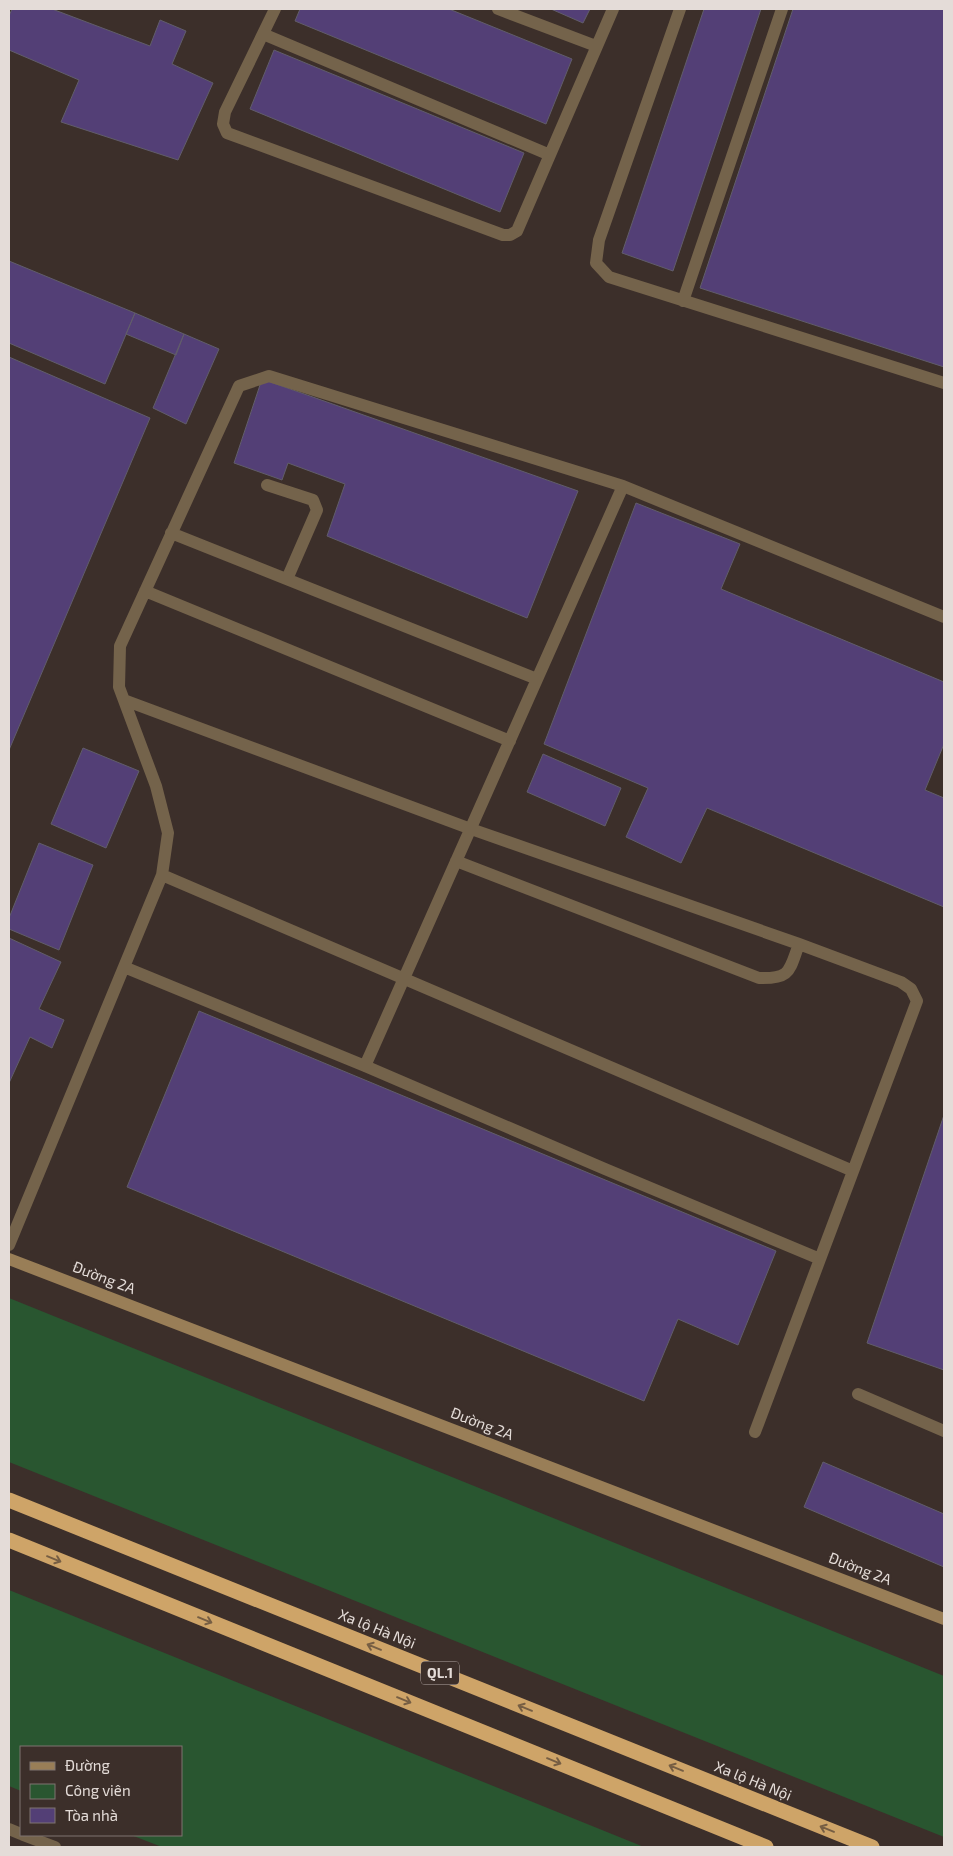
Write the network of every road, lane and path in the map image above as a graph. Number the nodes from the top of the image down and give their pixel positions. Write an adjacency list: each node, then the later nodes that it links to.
1 (276, 9): 6 (street)
2 (498, 9): 7 (street)
3 (613, 9): 7 (street)
4 (680, 9): 9 (street)
5 (782, 9): 9 (street)
6 (263, 34): 8 (street); 8 (street)
7 (596, 46): 8 (street)
8 (550, 155)
9 (683, 301): 10 (street)
10 (944, 383)
11 (267, 485): 14 (street)
12 (623, 486): 13 (street); 16 (street); 17 (street)
13 (171, 533): 14 (street); 15 (street)
14 (287, 579): 17 (street)
15 (145, 591): 18 (street); 19 (street)
16 (944, 617)
17 (537, 679): 19 (street)
18 (124, 700): 20 (street); 22 (street)
19 (510, 741): 20 (street)
20 (471, 829): 21 (street); 23 (street)
21 (456, 862): 23 (street); 25 (street)
22 (162, 875): 24 (street); 25 (street)
23 (799, 944): 27 (street)
24 (124, 967): 26 (street); 28 (street)
25 (405, 978): 26 (street); 27 (street)
26 (366, 1066): 30 (street)
27 (853, 1171): 30 (street)
28 (9, 1245)
29 (9, 1259): 36 (street, Đường 2A)
30 (820, 1259): 33 (street)
31 (858, 1394): 32 (street)
32 (944, 1431)
33 (755, 1432)
34 (9, 1500): 40 (highway, Xa lộ Hà Nội / QL.1, one-way to 34)
35 (9, 1540): 39 (highway, QL.1, one-way to 39)
36 (944, 1619)
37 (27, 1836): 38 (street)
38 (55, 1847)
39 (766, 1847)
40 (872, 1847)

